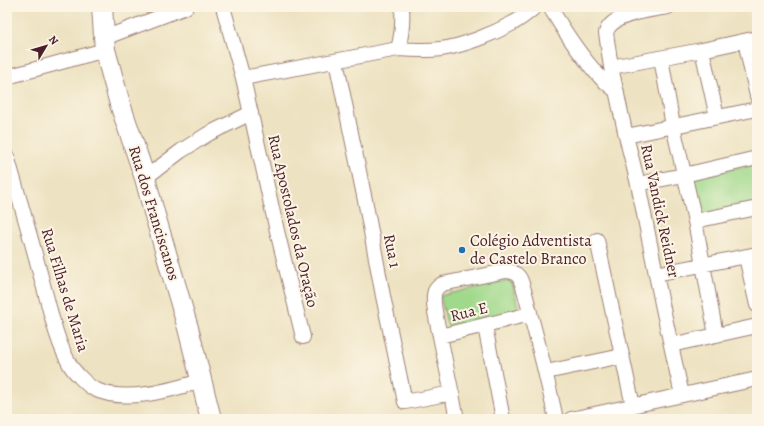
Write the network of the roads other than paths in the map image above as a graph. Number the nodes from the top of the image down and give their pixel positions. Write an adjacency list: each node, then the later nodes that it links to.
1 (102, 7): 10 (street, Rua dos Franciscanos)
2 (186, 7): 8 (street)
3 (223, 7): 17 (street, Rua Apostolados da Oração)
4 (402, 7): 11 (street)
5 (535, 7): 11 (street)
6 (550, 7): 18 (street)
7 (668, 7): 15 (street, Rua Vandick Reidner)
8 (162, 11): 10 (street)
9 (751, 39): 12 (street); 19 (street)
10 (104, 44): 16 (street); 28 (street, Rua dos Franciscanos)
11 (398, 49): 14 (street)
12 (702, 50): 13 (street); 22 (street)
13 (661, 58): 15 (street); 23 (street)
14 (336, 61): 17 (street); 48 (street, Rua 1)
15 (611, 67): 18 (street, Rua Vandick Reidner)
16 (7, 77)
17 (243, 78): 21 (street, Rua Apostolados da Oração)
18 (617, 92): 24 (street, Rua Vandick Reidner)
19 (757, 96)
20 (757, 109): 22 (street)
21 (251, 112): 28 (street); 42 (street, Rua Apostolados da Oração)
22 (717, 117): 23 (street)
23 (673, 126): 24 (street); 27 (street)
24 (626, 136): 29 (street, Rua Vandick Reidner)
25 (7, 156): 47 (street, Rua Filhas de Maria)
26 (757, 158): 27 (street)
27 (684, 175): 29 (street); 31 (street)
28 (145, 178): 47 (street, Rua dos Franciscanos)
29 (638, 184): 35 (street, Rua Vandick Reidner)
30 (757, 208): 31 (street)
31 (694, 221): 34 (street)
32 (597, 240): 44 (street)
33 (752, 255): 34 (street); 36 (street)
34 (703, 264): 35 (street); 40 (street)
35 (656, 274): 43 (street, Rua Vandick Reidner)
36 (757, 305)
37 (530, 314): 38 (street, Rua E); 41 (street, Rua E); 45 (street)
38 (485, 326): 41 (street, Rua E); 54 (street)
39 (757, 326): 40 (street)
40 (716, 335): 43 (street)
41 (440, 336): 48 (street)
42 (303, 337)
43 (672, 345): 49 (street, Rua Vandick Reidner)
44 (622, 356): 45 (street); 50 (street)
45 (546, 372): 55 (street)
46 (757, 379): 49 (street)
47 (201, 381): 52 (street, Rua dos Franciscanos)
48 (452, 393): 53 (street)
49 (682, 395): 50 (street)
50 (632, 406): 51 (street)
51 (600, 416): 56 (street)
52 (211, 419)
53 (457, 419)
54 (503, 419)
55 (556, 419)
56 (571, 419)

